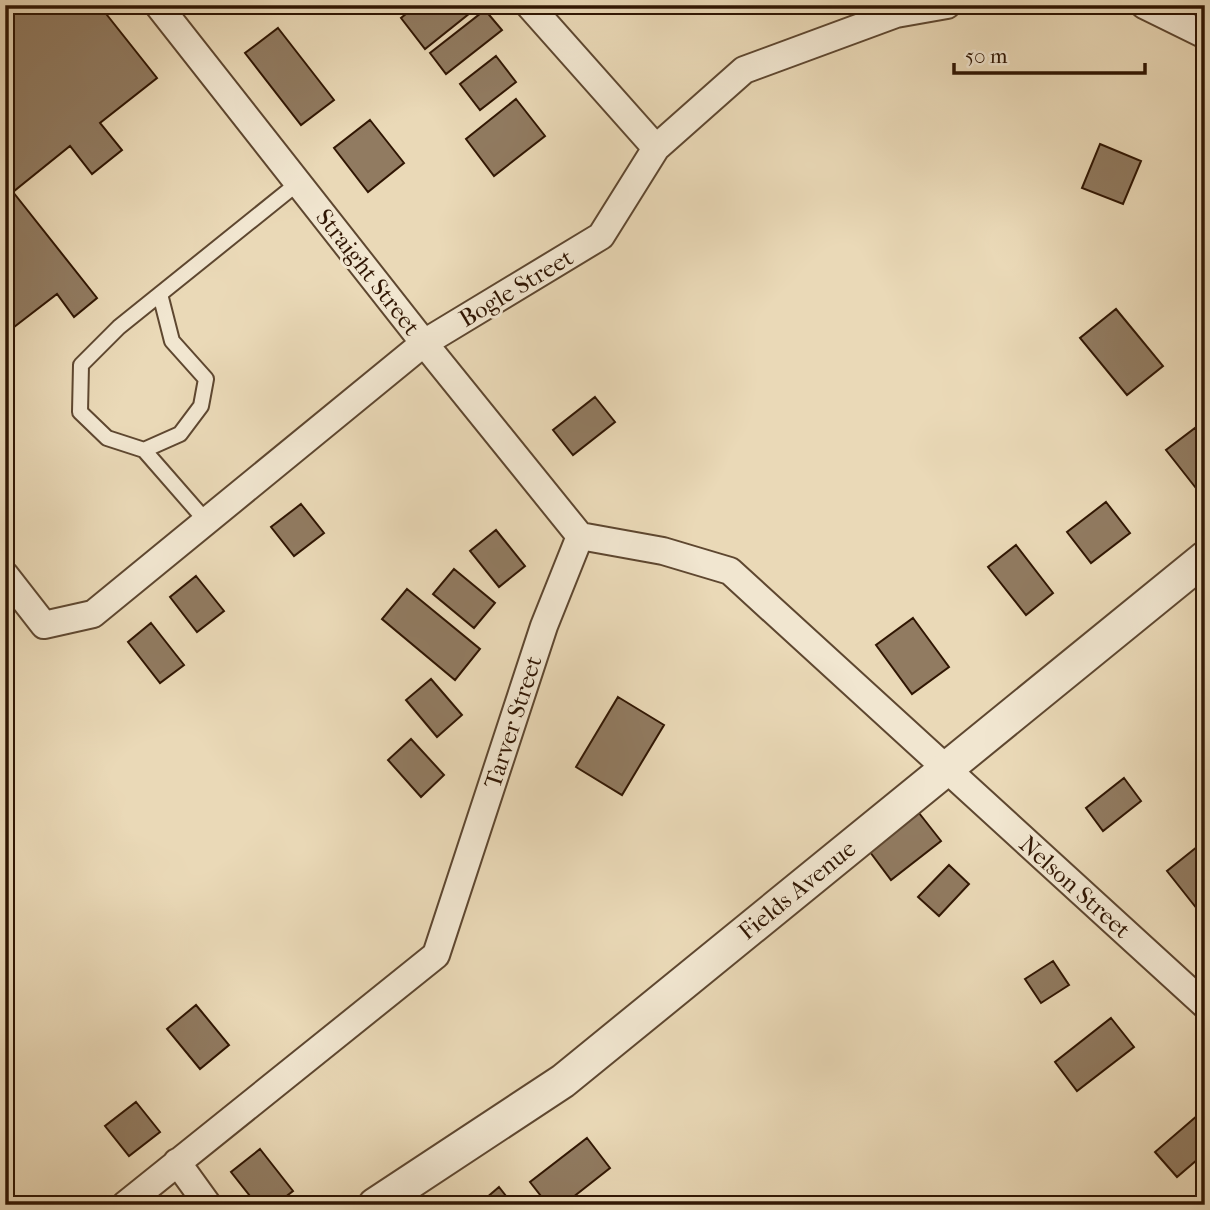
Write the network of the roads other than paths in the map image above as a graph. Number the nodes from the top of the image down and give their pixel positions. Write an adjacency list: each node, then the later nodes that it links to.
1 (158, 5): 7 (street, Straight Street)
2 (529, 5): 6 (street)
3 (947, 5): 6 (street, Bogle Street)
4 (1144, 5): 5 (street)
5 (1205, 35)
6 (656, 148): 9 (street, Bogle Street)
7 (298, 183): 8 (lane); 9 (street, Straight Street)
8 (160, 294): 10 (lane); 10 (lane)
9 (424, 343): 11 (street, Bogle Street); 12 (street, Straight Street)
10 (144, 450): 11 (lane)
11 (206, 521): 14 (street, Bogle Street)
12 (580, 536): 15 (street); 17 (street, Tarver Street)
13 (1205, 558): 15 (street, Fields Avenue)
14 (5, 575)
15 (945, 769): 16 (street, Nelson Street); 20 (street, Fields Avenue)
16 (1205, 1004)
17 (177, 1162): 18 (street, Tarver Street); 19 (street)
18 (125, 1205)
19 (208, 1205)
20 (375, 1205)

